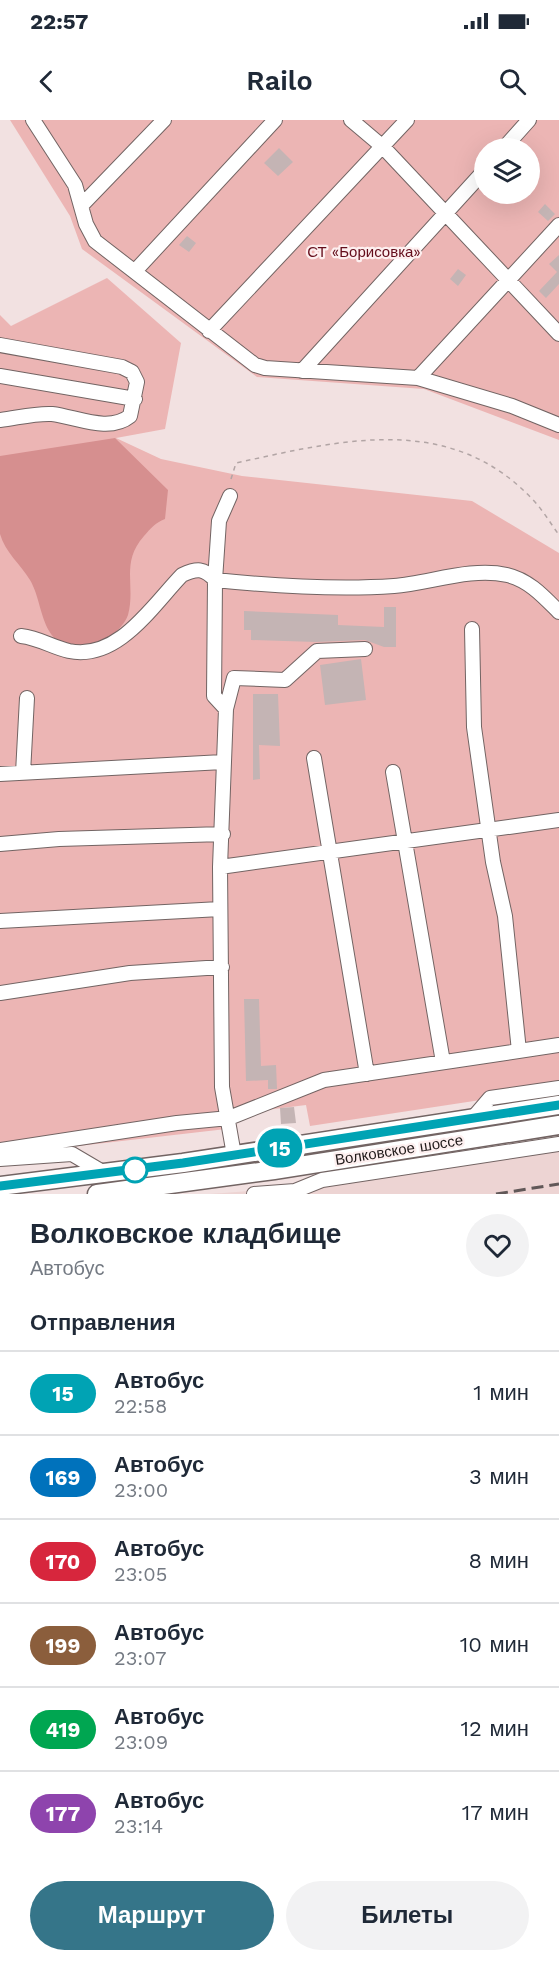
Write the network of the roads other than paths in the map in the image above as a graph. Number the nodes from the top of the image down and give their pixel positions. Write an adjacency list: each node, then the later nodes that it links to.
1 (33, 120): 10 (street)
2 (164, 120): 10 (street)
3 (275, 120): 13 (street)
4 (351, 120): 8 (street)
5 (407, 120): 8 (street)
6 (529, 120): 7 (street)
7 (513, 138)
8 (383, 147): 11 (street); 15 (street)
9 (474, 183): 11 (street)
10 (81, 206): 13 (street)
11 (446, 215): 14 (street); 18 (street)
12 (559, 225): 14 (street)
13 (136, 270): 15 (street)
14 (508, 282): 16 (street); 20 (street)
15 (209, 331): 18 (street)
16 (559, 334)
17 (0, 345): 21 (street)
18 (302, 371): 20 (street)
19 (0, 376): 21 (street)
20 (418, 378): 23 (street)
21 (135, 399): 22 (street)
22 (0, 420)
23 (559, 425)
24 (230, 496): 25 (street)
25 (215, 580): 26 (street); 28 (street); 31 (street)
26 (559, 612)
27 (472, 629): 38 (street)
28 (21, 636)
29 (365, 650): 31 (street)
30 (27, 698): 35 (street)
31 (226, 709): 33 (street)
32 (314, 758): 42 (street)
33 (223, 762): 35 (street); 39 (street)
34 (393, 772): 40 (street)
35 (23, 773): 36 (street)
36 (0, 774)
37 (559, 820): 38 (street)
38 (488, 830): 40 (street); 49 (street)
39 (223, 834): 41 (street); 43 (street)
40 (404, 842): 42 (street); 50 (street)
41 (0, 844)
42 (328, 853): 43 (street); 51 (street)
43 (220, 867): 44 (street)
44 (220, 909): 45 (street); 46 (street)
45 (0, 921)
46 (222, 967): 47 (street); 54 (street)
47 (0, 993)
48 (559, 1045): 49 (street)
49 (519, 1051): 50 (street)
50 (443, 1062): 51 (street)
51 (367, 1074): 54 (street)
52 (559, 1088): 55 (street)
53 (559, 1105): 55 (main road, Волковское шоссе)
54 (229, 1118): 58 (street); 59 (street)
55 (472, 1119): 59 (main road, Волковское шоссе)
56 (559, 1125): 63 (main road, Волковское шоссе)
57 (559, 1144): 64 (street)
58 (0, 1150)
59 (234, 1155): 61 (main road, Волковское шоссе)
60 (0, 1159): 61 (street)
61 (106, 1174): 62 (main road, Волковское шоссе)
62 (0, 1186)
63 (97, 1194)
64 (255, 1194)

